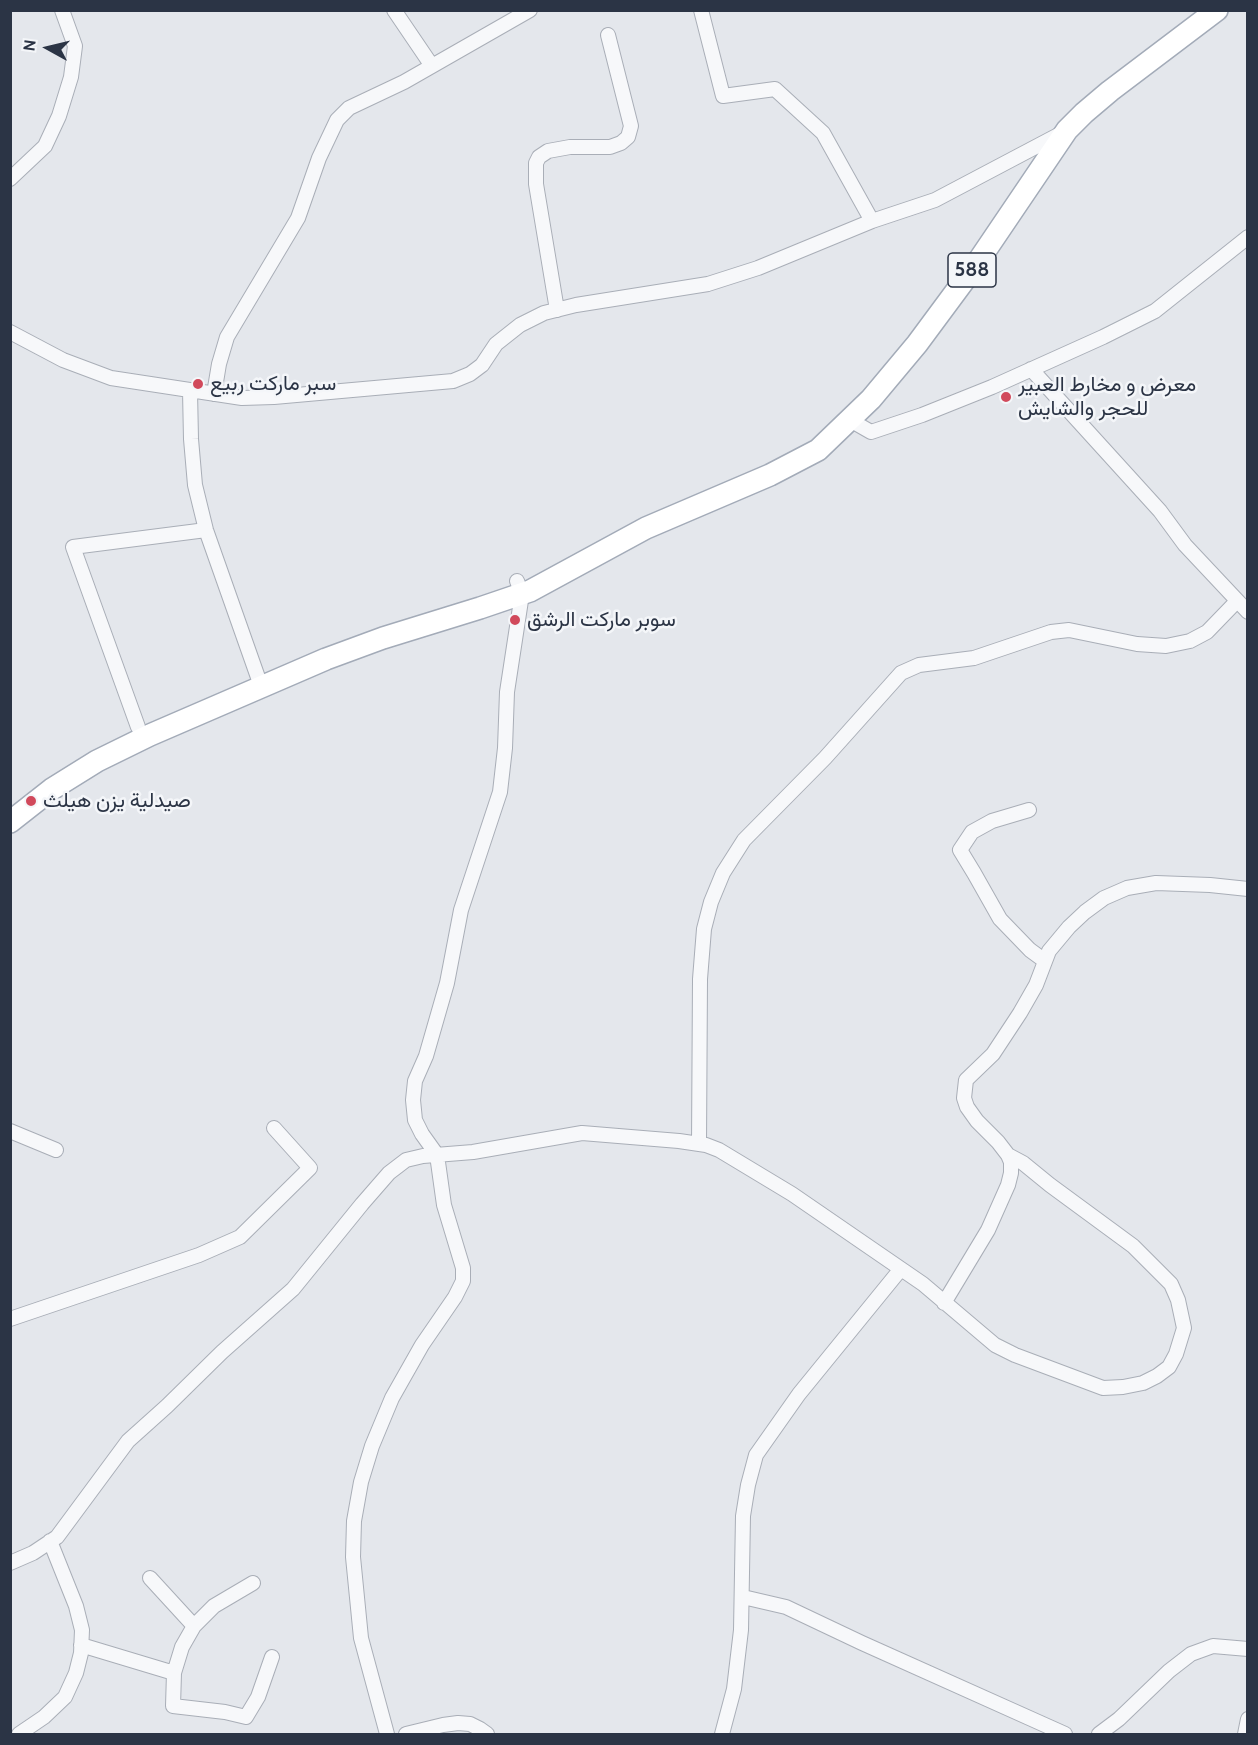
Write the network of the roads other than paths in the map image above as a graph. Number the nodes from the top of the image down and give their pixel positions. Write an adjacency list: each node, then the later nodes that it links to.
1 (62, 10): 9 (street)
2 (394, 10): 7 (street)
3 (530, 10): 7 (street)
4 (701, 10): 10 (street)
5 (1217, 10): 8 (main road, 588)
6 (608, 35): 12 (street)
7 (432, 66): 16 (street)
8 (1067, 130): 10 (street); 17 (main road, 588)
9 (10, 179)
10 (872, 221): 12 (street)
11 (1248, 237): 14 (street)
12 (557, 310): 16 (street)
13 (10, 332): 15 (street)
14 (1031, 369): 17 (street); 20 (street)
15 (190, 391): 16 (street); 18 (street)
16 (214, 394)
17 (850, 420): 19 (main road)
18 (206, 530): 22 (street); 23 (street)
19 (520, 587): 22 (main road); 33 (street)
20 (1237, 601): 21 (street); 31 (street)
21 (1248, 612)
22 (259, 680): 23 (main road); 26 (main road)
23 (138, 727): 24 (main road)
24 (10, 806)
25 (1029, 810): 28 (street)
26 (10, 822)
27 (1248, 889): 28 (street)
28 (1045, 962): 34 (street)
29 (274, 1128): 37 (street)
30 (10, 1131): 32 (street)
31 (699, 1144): 33 (street); 35 (street)
32 (56, 1150)
33 (437, 1155): 38 (street); 50 (street)
34 (1008, 1155): 36 (street); 36 (street)
35 (900, 1270): 36 (street); 42 (street)
36 (944, 1303)
37 (10, 1319)
38 (50, 1541): 39 (street); 44 (street)
39 (10, 1563)
40 (150, 1578): 43 (street)
41 (253, 1583): 43 (street)
42 (743, 1597): 53 (street); 54 (street)
43 (194, 1626): 47 (street)
44 (81, 1645): 47 (street); 49 (street)
45 (1248, 1649): 55 (street)
46 (272, 1657): 47 (street)
47 (174, 1673)
48 (1248, 1719): 56 (street)
49 (19, 1734)
50 (387, 1734)
51 (406, 1734): 52 (street)
52 (487, 1734)
53 (722, 1734)
54 (1065, 1734)
55 (1099, 1734)
56 (1245, 1734)

